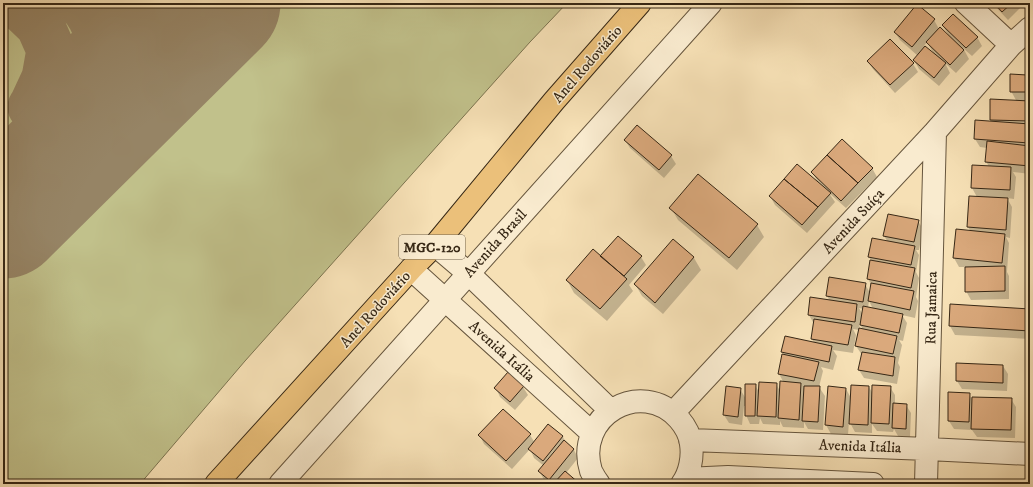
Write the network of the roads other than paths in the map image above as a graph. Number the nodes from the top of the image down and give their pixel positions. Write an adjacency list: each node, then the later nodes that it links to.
1 (640, 3): 7 (main road, Anel Rodoviário / MGC-120)
2 (711, 3): 9 (street, Avenida Brasil)
3 (966, 3): 5 (street)
4 (1030, 28): 5 (street, Avenida Suíça)
5 (1011, 46): 6 (street, Avenida Suíça)
6 (936, 132): 12 (street, Avenida Suíça); 15 (street, Rua Jamaica)
7 (435, 245): 8 (main road, Anel Rodoviário / MGC-120); 9 (street, Avenida Itália)
8 (411, 269): 10 (street, Avenida Itália); 19 (main road, Anel Rodoviário / MGC-120)
9 (468, 273): 10 (street, Avenida Brasil); 11 (street, Avenida Itália)
10 (446, 300): 13 (street, Avenida Itália); 20 (street, Avenida Brasil)
11 (610, 410): 12 (street); 13 (street)
12 (673, 413): 14 (street)
13 (592, 433): 21 (street)
14 (690, 440): 15 (street, Avenida Itália); 18 (street)
15 (928, 449): 16 (street, Avenida Itália); 23 (street, Rua Jamaica)
16 (1030, 454)
17 (728, 480): 18 (street); 22 (street)
18 (684, 482)
19 (216, 484)
20 (280, 484)
21 (599, 484)
22 (873, 484)
23 (926, 484)

